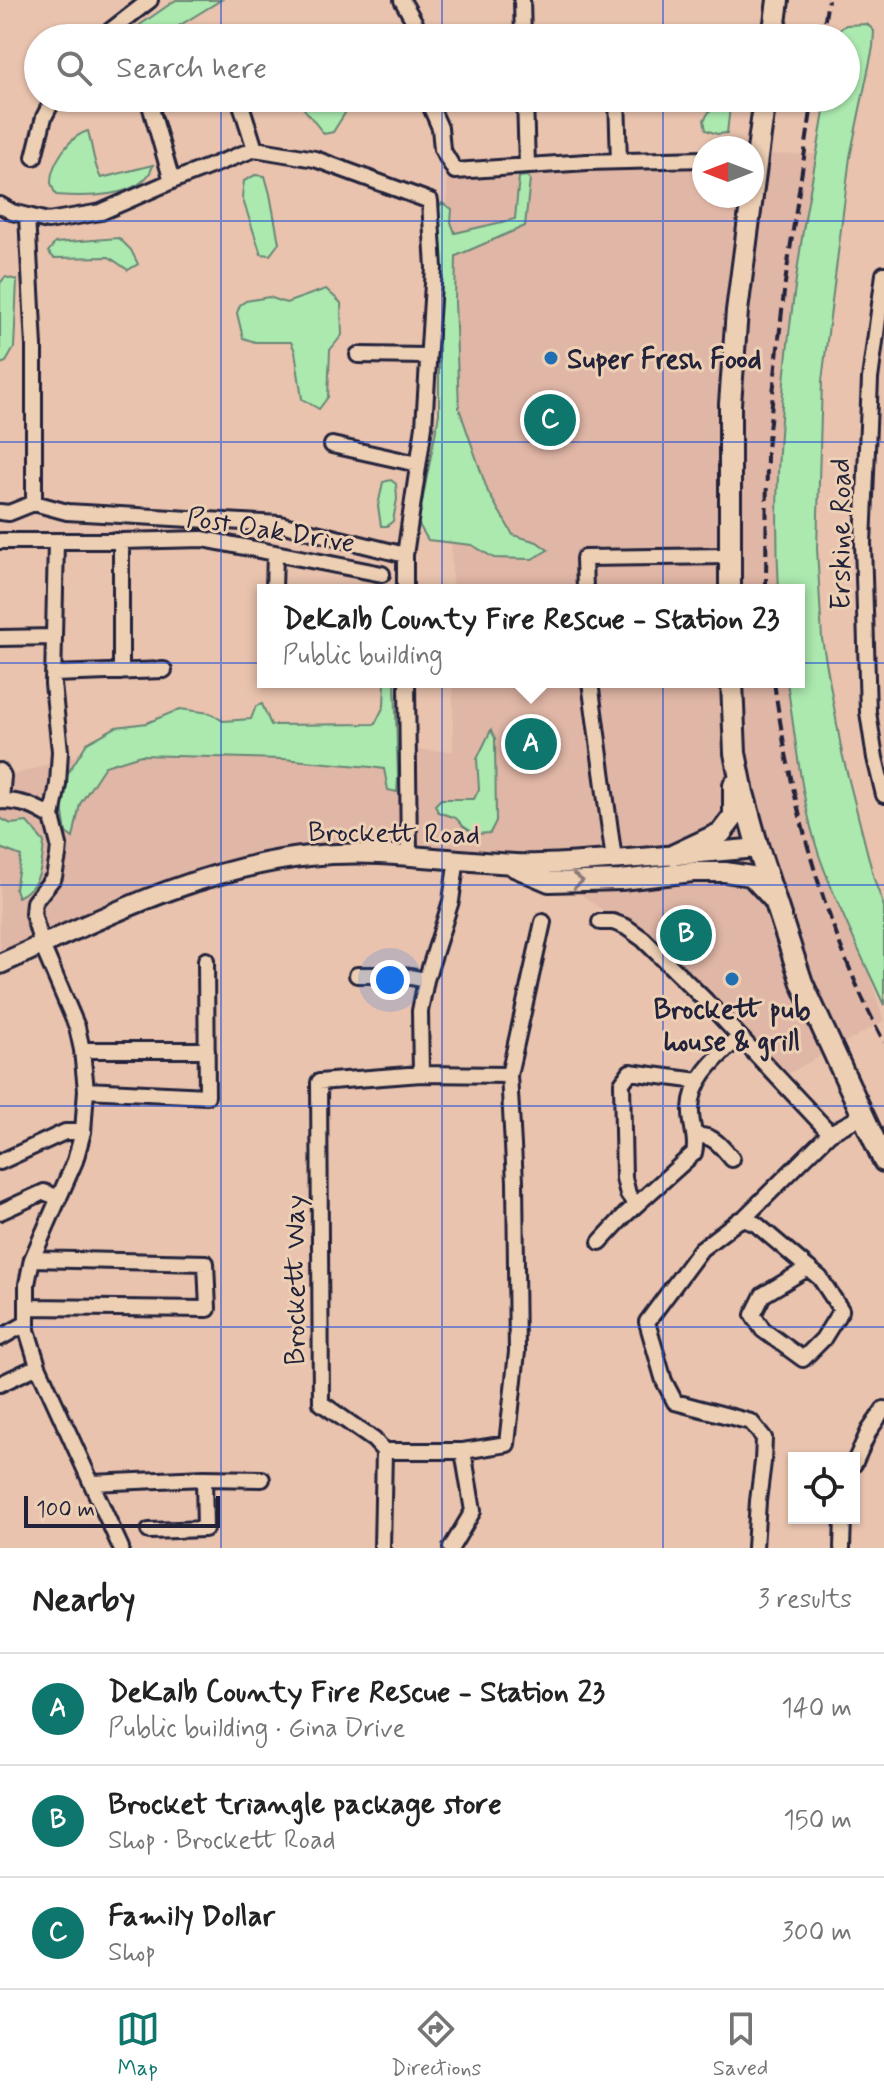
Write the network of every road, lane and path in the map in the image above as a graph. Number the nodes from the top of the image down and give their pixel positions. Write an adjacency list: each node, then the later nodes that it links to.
1 (150, 0): 5 (street)
2 (402, 0): 6 (street)
3 (522, 0): 7 (street)
4 (778, 0): 8 (main road)
5 (119, 24)
6 (415, 24)
7 (523, 24)
8 (775, 24)
9 (47, 112): 18 (street)
10 (152, 112): 22 (street)
11 (243, 112): 17 (street)
12 (433, 112): 21 (street)
13 (525, 112): 21 (street)
14 (617, 112): 20 (street)
15 (762, 112): 16 (main road)
16 (758, 136)
17 (255, 149): 22 (street); 28 (street)
18 (34, 157)
19 (692, 159): 20 (street)
20 (619, 161): 21 (street)
21 (527, 166)
22 (172, 181): 25 (street)
23 (0, 205): 25 (street)
24 (750, 208): 38 (main road)
25 (27, 216): 31 (street)
26 (884, 274): 53 (street, Erskine Road)
27 (358, 355): 28 (street)
28 (428, 356): 30 (street)
29 (332, 445): 30 (street)
30 (418, 464): 37 (street)
31 (34, 503): 32 (street); 37 (street)
32 (0, 512)
33 (0, 541): 34 (street, Post Oak Drive)
34 (56, 541): 35 (street, Post Oak Drive); 44 (street)
35 (121, 541): 36 (street, Post Oak Drive); 47 (street)
36 (275, 553): 39 (street, Post Oak Drive); 40 (street)
37 (405, 555): 41 (street)
38 (729, 556): 42 (street); 43 (main road)
39 (382, 574)
40 (274, 584)
41 (405, 584)
42 (585, 584)
43 (730, 584)
44 (54, 637): 45 (street); 48 (street)
45 (0, 638)
46 (164, 670): 47 (street)
47 (121, 672): 48 (street)
48 (53, 674): 57 (street)
49 (407, 688): 59 (street)
50 (591, 688): 62 (street)
51 (732, 688): 52 (main road)
52 (735, 753): 58 (main road); 60 (main road)
53 (879, 758): 55 (street, Erskine Road)
54 (0, 771): 56 (street)
55 (884, 795)
56 (0, 801): 57 (street)
57 (52, 817): 67 (street)
58 (758, 848): 60 (street, Brockett Road); 64 (main road)
59 (409, 854): 61 (street, Brockett Road); 67 (street, Brockett Road)
60 (674, 855): 62 (street, Brockett Road)
61 (457, 858): 63 (street, Brockett Road); 71 (street)
62 (614, 860): 63 (street, Brockett Road)
63 (504, 863): 64 (street, one-way to 64)
64 (776, 903): 79 (main road)
65 (543, 922): 76 (street)
66 (600, 922): 72 (street)
67 (42, 945): 69 (street, Brockett Road); 73 (street)
68 (206, 960): 74 (street)
69 (0, 964)
70 (357, 975): 71 (street)
71 (426, 980): 75 (street)
72 (739, 1037): 77 (street); 81 (street)
73 (82, 1050): 74 (street); 78 (street)
74 (207, 1050): 78 (street)
75 (421, 1074): 76 (street, Brockett Way); 101 (street, Brockett Way)
76 (509, 1075): 102 (street)
77 (698, 1081): 82 (street); 87 (street)
78 (86, 1090): 80 (street)
79 (862, 1116): 81 (street); 84 (main road)
80 (83, 1132): 85 (street); 86 (street)
81 (830, 1133): 89 (street)
82 (695, 1136): 83 (street); 87 (street)
83 (732, 1159)
84 (884, 1161)
85 (0, 1162)
86 (59, 1198): 88 (street); 91 (street)
87 (636, 1205): 90 (street)
88 (0, 1212)
89 (743, 1219): 92 (street); 112 (street)
90 (600, 1242)
91 (32, 1259): 93 (street); 93 (street)
92 (808, 1268): 92 (street)
93 (27, 1307): 94 (street)
94 (27, 1323): 95 (street); 96 (street)
95 (0, 1338)
96 (38, 1366): 97 (street); 106 (street)
97 (0, 1384)
98 (884, 1409): 99 (street)
99 (869, 1431): 100 (street); 103 (street)
100 (884, 1436)
101 (384, 1451): 102 (street); 110 (street)
102 (463, 1451): 111 (street)
103 (859, 1452)
104 (204, 1478): 105 (street); 106 (street); 108 (street)
105 (262, 1479)
106 (92, 1483): 109 (street)
107 (843, 1524): 113 (street)
108 (149, 1531)
109 (121, 1548)
110 (382, 1548)
111 (451, 1548)
112 (755, 1548)
113 (842, 1548)

